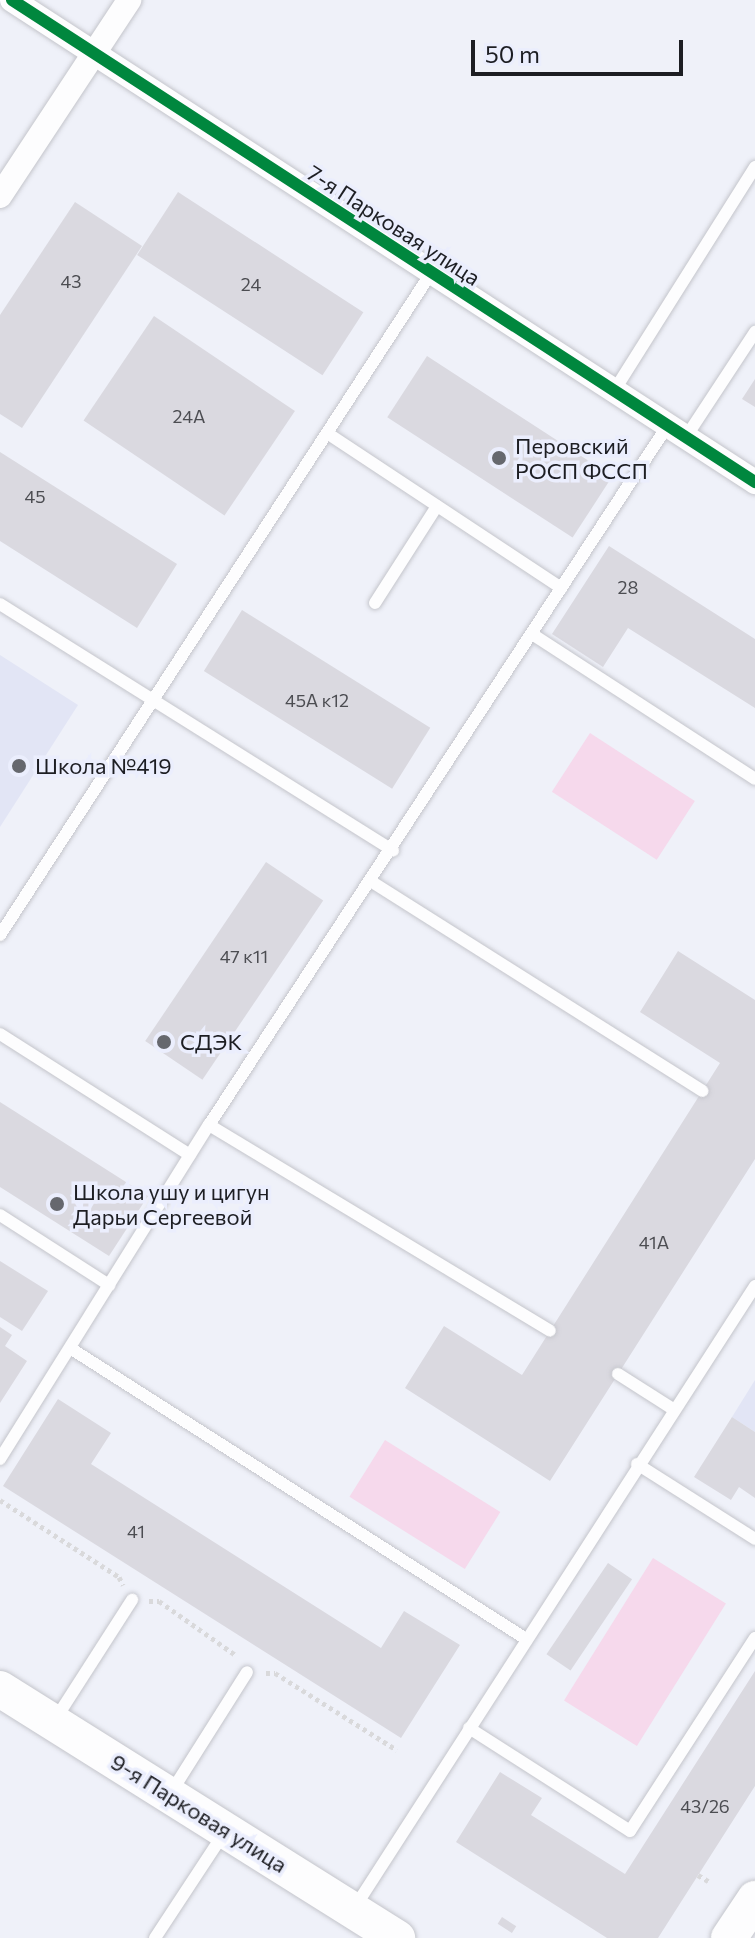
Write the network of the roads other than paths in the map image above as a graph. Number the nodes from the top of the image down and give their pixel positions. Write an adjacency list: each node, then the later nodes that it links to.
1 (12, 0): 3 (street, 7-я Парковая улица)
2 (129, 0): 3 (street)
3 (94, 53): 5 (street); 6 (street, 7-я Парковая улица)
4 (755, 167): 8 (lane)
5 (0, 196)
6 (431, 273): 8 (street, 7-я Парковая улица); 10 (lane)
7 (755, 332): 9 (lane)
8 (614, 391): 9 (street, 7-я Парковая улица)
9 (677, 431): 11 (street, 7-я Парковая улица); 13 (lane)
10 (327, 433): 12 (lane); 17 (lane)
11 (755, 482)
12 (437, 506): 13 (lane); 14 (lane)
13 (561, 588): 16 (lane)
14 (375, 603)
15 (0, 604): 17 (lane)
16 (532, 634): 18 (lane); 19 (lane)
17 (152, 700): 19 (lane); 21 (lane)
18 (755, 779)
19 (393, 851): 20 (lane)
20 (372, 882): 23 (lane); 24 (lane)
21 (0, 935)
22 (0, 1034): 25 (lane)
23 (703, 1091)
24 (209, 1125): 25 (lane); 29 (lane)
25 (190, 1155): 27 (lane)
26 (0, 1215): 27 (lane)
27 (109, 1285): 30 (lane)
28 (755, 1286): 32 (lane)
29 (550, 1331)
30 (70, 1348): 33 (lane); 38 (lane)
31 (618, 1374): 32 (lane)
32 (673, 1409): 34 (lane)
33 (0, 1459)
34 (637, 1464): 35 (lane); 38 (lane)
35 (755, 1539)
36 (132, 1600): 41 (lane)
37 (755, 1638): 42 (lane)
38 (526, 1639): 42 (lane)
39 (247, 1672): 43 (lane)
40 (0, 1689): 41 (main road, 9-я Парковая улица)
41 (54, 1722): 43 (main road, 9-я Парковая улица)
42 (469, 1728): 46 (lane)
43 (169, 1795): 44 (main road, 9-я Парковая улица)
44 (226, 1830): 46 (main road, 9-я Парковая улица); 47 (lane)
45 (755, 1899): 49 (main road)
46 (353, 1910): 48 (main road, 9-я Парковая улица)
47 (155, 1938)
48 (397, 1938)
49 (729, 1938)

